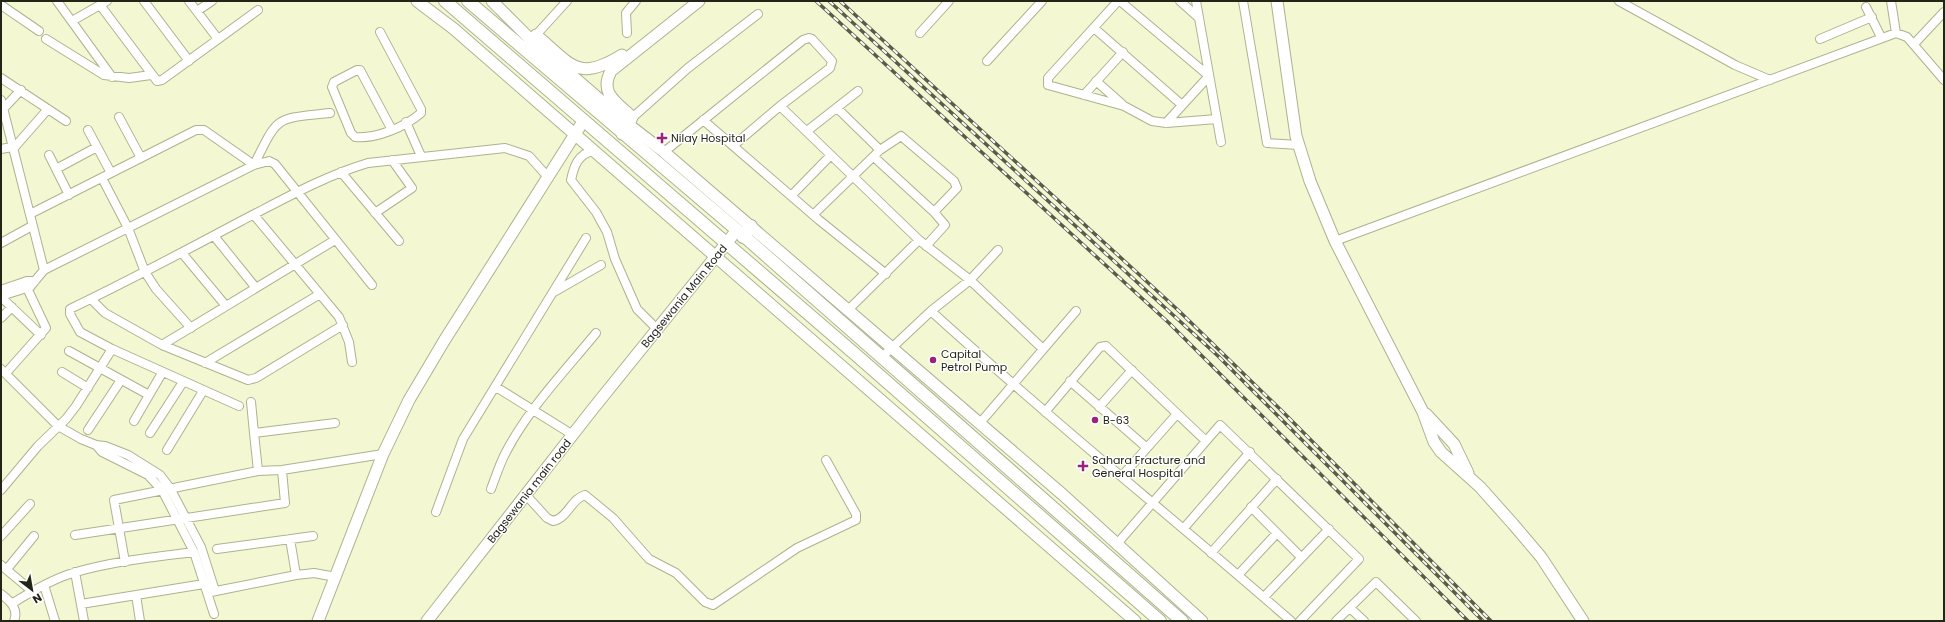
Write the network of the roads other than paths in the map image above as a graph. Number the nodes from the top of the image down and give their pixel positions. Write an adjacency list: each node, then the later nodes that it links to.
1 (57, 1): 31 (street)
2 (144, 1): 45 (street)
3 (190, 1): 26 (street)
4 (212, 1): 26 (street)
5 (417, 1): 77 (street)
6 (445, 1): 68 (main road)
7 (468, 1): 42 (main road)
8 (492, 1): 42 (street)
9 (567, 1): 42 (street)
10 (636, 1): 37 (street)
11 (690, 1): 46 (street)
12 (699, 1): 46 (street)
13 (948, 1): 35 (street)
14 (1042, 1): 47 (street)
15 (1119, 1): 32 (street); 49 (street)
16 (1180, 1): 30 (street)
17 (1196, 1): 30 (street)
18 (1243, 1): 79 (street)
19 (1277, 1): 79 (street)
20 (1619, 1): 52 (street)
21 (1891, 1): 36 (street)
22 (104, 3): 31 (street); 48 (street)
23 (1, 4): 33 (street)
24 (1866, 6): 29 (street)
25 (258, 10): 40 (street)
26 (197, 11): 40 (street)
27 (1944, 12): 43 (street)
28 (758, 14): 73 (street)
29 (1872, 17): 38 (street); 41 (street)
30 (1199, 18): 49 (street)
31 (72, 21): 50 (street)
32 (1094, 28): 44 (street); 57 (street)
33 (39, 31)
34 (380, 32): 71 (street)
35 (920, 32)
36 (1896, 32): 38 (street); 43 (street)
37 (627, 33)
38 (1881, 37): 52 (street)
39 (46, 39): 50 (street)
40 (218, 39): 45 (street)
41 (1820, 39)
42 (531, 42): 46 (street); 73 (main road)
43 (1914, 44): 53 (street)
44 (1123, 52): 54 (street); 59 (street)
45 (188, 60): 48 (street)
46 (618, 61): 73 (street)
47 (987, 61)
48 (151, 75): 50 (street)
49 (1209, 76): 59 (street); 67 (street)
50 (112, 77)
51 (1, 78): 55 (street)
52 (1770, 80): 116 (street)
53 (1944, 80)
54 (1096, 81): 57 (street); 61 (street)
55 (21, 90): 63 (street); 64 (street)
56 (858, 91): 62 (street)
57 (1084, 95): 61 (street)
58 (1, 100): 63 (street)
59 (1182, 105): 72 (street)
60 (780, 106): 69 (street); 76 (street); 80 (street)
61 (1124, 106): 72 (street)
62 (837, 108): 76 (street); 85 (street)
63 (3, 109): 82 (street)
64 (48, 109): 70 (street); 82 (street)
65 (330, 113): 93 (street)
66 (119, 117): 91 (street)
67 (1217, 119): 72 (street); 78 (street)
68 (584, 120): 77 (street); 118 (main road)
69 (703, 120): 80 (street); 86 (street)
70 (66, 121)
71 (406, 122): 75 (street); 89 (street)
72 (1166, 123)
73 (628, 125): 86 (street); 111 (main road)
74 (88, 130): 81 (street)
75 (392, 130): 75 (street)
76 (807, 131): 88 (street)
77 (576, 136): 83 (street); 97 (street)
78 (1221, 142)
79 (1299, 145): 116 (street)
80 (733, 146): 102 (street)
81 (97, 147): 94 (street); 96 (street)
82 (12, 148): 84 (street); 108 (street)
83 (590, 148): 122 (street); 146 (street)
84 (1, 149)
85 (880, 150): 90 (street); 104 (street)
86 (664, 152): 109 (street)
87 (49, 155): 94 (street)
88 (831, 155): 98 (street); 102 (street)
89 (421, 156): 92 (street); 97 (street)
90 (874, 157): 98 (street); 104 (street)
91 (142, 158): 93 (street); 96 (street)
92 (392, 160): 95 (street); 105 (street)
93 (254, 165): 100 (street); 110 (street)
94 (56, 169): 101 (street)
95 (341, 172): 100 (street); 105 (street)
96 (111, 173): 99 (street)
97 (547, 176): 190 (street)
98 (852, 176): 107 (street); 119 (street)
99 (102, 178): 101 (street); 110 (street)
100 (297, 192): 106 (street); 114 (street)
101 (69, 195): 103 (street)
102 (791, 196): 107 (street)
103 (34, 212)
104 (934, 212): 119 (street)
105 (375, 213): 115 (street)
106 (254, 215): 112 (street); 123 (street)
107 (813, 215): 127 (street)
108 (32, 226): 117 (street); 125 (street)
109 (751, 226): 111 (main road); 140 (street)
110 (128, 228): 125 (street); 126 (street)
111 (740, 234): 118 (street, Bagsewania Main Road); 154 (main road)
112 (214, 236): 121 (street); 132 (street)
113 (586, 238): 134 (street)
114 (335, 240): 123 (street); 130 (street)
115 (398, 241)
116 (1334, 241): 176 (street)
117 (1, 242)
118 (726, 243): 122 (street, Bagsewania Main Road); 244 (main road)
119 (923, 243): 127 (street); 128 (street)
120 (998, 250): 128 (street)
121 (182, 252): 126 (street); 138 (street)
122 (716, 257): 146 (street, Bagsewania Main Road); 243 (street)
123 (296, 264): 132 (street); 135 (street)
124 (601, 265): 134 (street)
125 (44, 270): 129 (street)
126 (145, 272): 137 (street); 145 (street)
127 (886, 274): 140 (street)
128 (970, 280): 141 (street); 152 (street)
129 (35, 281): 131 (street); 133 (street)
130 (372, 285)
131 (27, 288): 136 (street); 148 (street)
132 (256, 288): 138 (street)
133 (1, 290)
134 (553, 293): 167 (street)
135 (320, 294): 144 (street); 157 (street)
136 (1, 297): 139 (street)
137 (91, 299): 149 (street); 150 (street)
138 (226, 306): 145 (street)
139 (12, 307): 143 (street); 148 (street)
140 (848, 310): 151 (street)
141 (931, 311): 151 (street); 166 (street)
142 (1076, 311): 152 (street)
143 (1, 318)
144 (343, 325): 155 (street); 157 (street)
145 (191, 328): 149 (street)
146 (657, 329): 156 (street, Bagsewania Main Road)
147 (596, 333): 174 (street)
148 (41, 334): 160 (street)
149 (162, 345): 157 (street)
150 (112, 349): 158 (street); 162 (street)
151 (892, 349): 154 (street); 180 (street)
152 (1043, 349): 166 (street)
153 (69, 350): 158 (street)
154 (881, 358): 245 (main road)
155 (352, 362)
156 (631, 362): 185 (street, Bagsewania main road)
157 (205, 363)
158 (100, 368): 163 (street); 168 (street)
159 (1132, 370): 164 (street); 173 (street); 177 (street)
160 (4, 371): 181 (street)
161 (62, 372): 168 (street)
162 (162, 373): 165 (street); 170 (street)
163 (121, 380): 170 (street); 182 (street)
164 (1070, 381): 173 (street); 175 (street)
165 (183, 382): 169 (street); 183 (street)
166 (1012, 385): 175 (street); 180 (street)
167 (496, 387): 174 (street); 204 (street)
168 (88, 388): 181 (street)
169 (203, 391): 172 (street); 188 (street)
170 (149, 395): 178 (street)
171 (251, 402): 184 (street)
172 (238, 406)
173 (1099, 407): 187 (street)
174 (533, 410): 185 (street); 197 (street)
175 (1045, 412): 194 (street)
176 (1423, 412): 195 (street); 195 (street)
177 (1177, 414): 186 (street); 187 (street)
178 (134, 421)
179 (335, 423): 184 (street)
180 (980, 424): 215 (street)
181 (58, 426): 198 (street); 199 (street)
182 (88, 430)
183 (150, 432)
184 (254, 433): 193 (street)
185 (573, 435): 200 (street, Bagsewania main road)
186 (1206, 441): 189 (street); 201 (street)
187 (1147, 448): 194 (street)
188 (167, 450)
189 (1250, 452): 196 (street); 206 (street)
190 (383, 454): 192 (street); 225 (street)
191 (826, 460): 200 (street)
192 (282, 470): 193 (street); 205 (street)
193 (258, 471): 198 (street)
194 (1122, 476): 201 (street)
195 (1470, 477): 252 (street)
196 (1277, 479): 203 (street); 208 (street)
197 (491, 488)
198 (166, 489): 205 (street); 207 (street)
199 (1, 490)
200 (526, 495): 242 (street, Bagsewania main road)
201 (1153, 503): 206 (street); 215 (street)
202 (30, 504): 211 (street)
203 (1251, 507): 209 (street); 218 (street)
204 (436, 512)
205 (182, 518): 207 (street); 217 (street); 226 (street)
206 (1184, 528): 218 (street)
207 (119, 529): 210 (street); 220 (street)
208 (1329, 529): 219 (street); 248 (street)
209 (1277, 533): 219 (street); 224 (street)
210 (75, 535)
211 (1, 536)
212 (34, 536): 221 (street)
213 (314, 536): 214 (street)
214 (290, 539): 216 (street); 223 (street)
215 (1116, 545): 246 (street)
216 (217, 550)
217 (194, 552): 220 (street); 226 (street)
218 (1211, 552): 224 (street)
219 (1301, 557): 232 (street)
220 (125, 562): 222 (street)
221 (4, 567): 228 (street)
222 (75, 572): 227 (street); 234 (street)
223 (296, 574): 225 (street); 229 (street)
224 (1239, 574): 232 (street)
225 (336, 577): 241 (street)
226 (209, 584): 229 (street); 231 (street)
227 (44, 585): 228 (street); 238 (street)
228 (32, 591): 233 (street)
229 (211, 592): 236 (street)
230 (1, 594): 233 (street)
231 (136, 595): 234 (street); 240 (street)
232 (1264, 597): 247 (street)
233 (13, 603): 237 (street)
234 (81, 604): 239 (street)
235 (1350, 608): 249 (street); 250 (street); 251 (street)
236 (214, 614)
237 (14, 621)
238 (55, 621)
239 (84, 621)
240 (140, 621)
241 (318, 621)
242 (427, 621)
243 (1135, 621)
244 (1160, 621)
245 (1182, 621)
246 (1202, 621)
247 (1291, 621)
248 (1300, 621)
249 (1336, 621)
250 (1364, 621)
251 (1416, 621)
252 (1583, 621)

